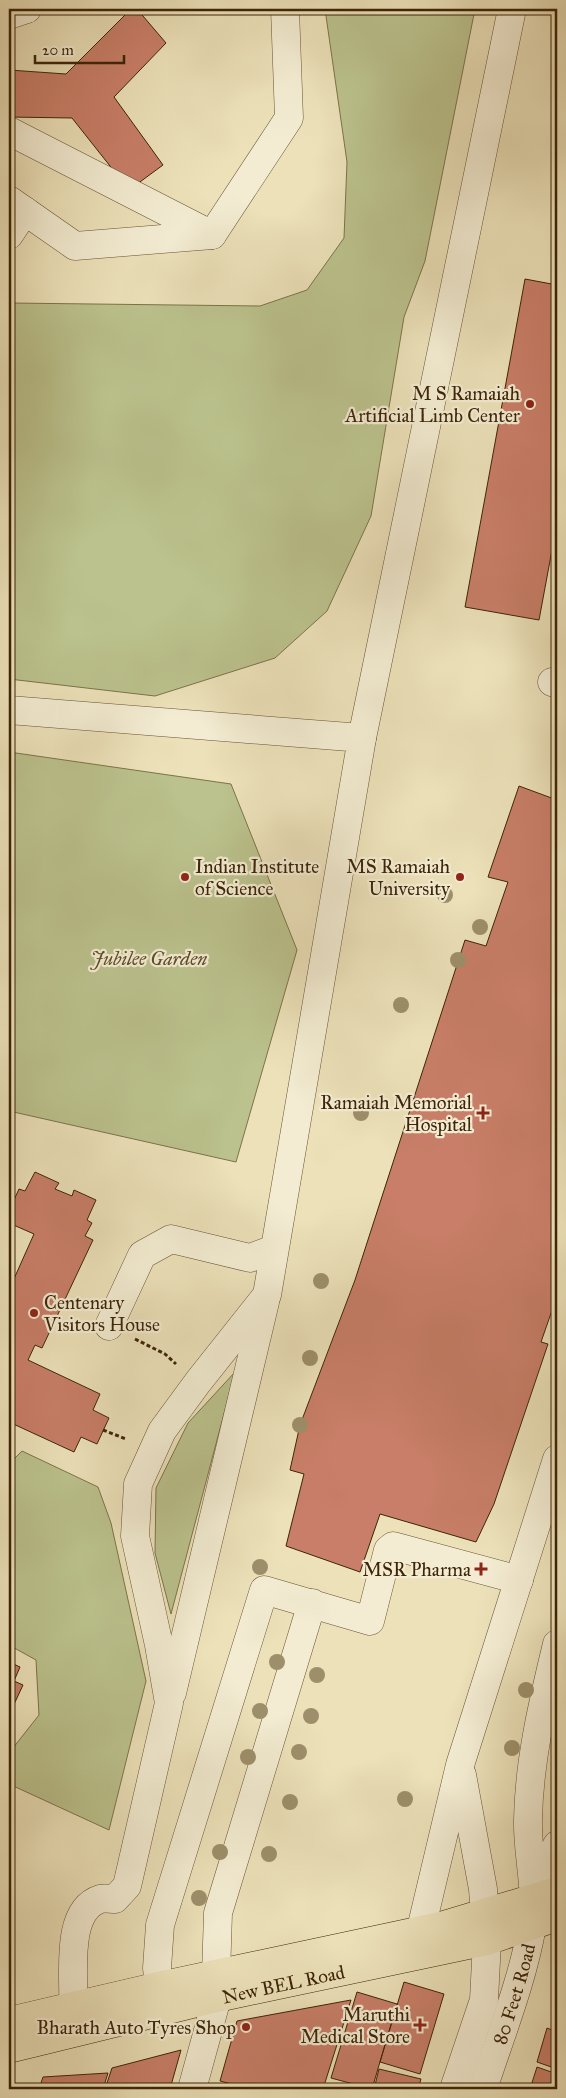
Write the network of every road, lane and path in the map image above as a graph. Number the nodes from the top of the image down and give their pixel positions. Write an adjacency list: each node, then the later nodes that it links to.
1 (27, 9): 4 (street)
2 (285, 9): 8 (street)
3 (512, 9): 10 (street)
4 (9, 14)
5 (9, 130): 8 (street)
6 (17, 205): 7 (street); 8 (street)
7 (9, 235)
8 (212, 235)
9 (9, 710): 10 (street)
10 (362, 738): 11 (street)
11 (274, 1249): 12 (street); 13 (street)
12 (267, 1296): 21 (street); 21 (street)
13 (109, 1326): 14 (path)
14 (177, 1366)
15 (103, 1430): 16 (path)
16 (122, 1438)
17 (557, 1460): 18 (street)
18 (520, 1580): 19 (street); 22 (street)
19 (312, 1604): 29 (street); 30 (street)
20 (557, 1644): 24 (street)
21 (169, 1703): 31 (street)
22 (460, 1765): 25 (street, 80 Feet Road); 27 (street)
23 (557, 1845): 24 (street)
24 (546, 1894): 25 (main road, New BEL Road); 26 (street, 80 Feet Road)
25 (485, 1913): 27 (main road, New BEL Road); 28 (street, 80 Feet Road)
26 (545, 1921): 28 (main road, New BEL Road); 36 (street, 80 Feet Road)
27 (421, 1930): 30 (main road, New BEL Road)
28 (487, 1942): 30 (main road, New BEL Road); 35 (street, 80 Feet Road)
29 (159, 1986): 30 (main road, New BEL Road); 31 (main road, New BEL Road)
30 (217, 1987): 33 (main road, New BEL Road); 34 (street)
31 (73, 2006): 32 (main road, New BEL Road)
32 (9, 2021)
33 (9, 2049)
34 (192, 2089)
35 (454, 2089)
36 (484, 2089)

